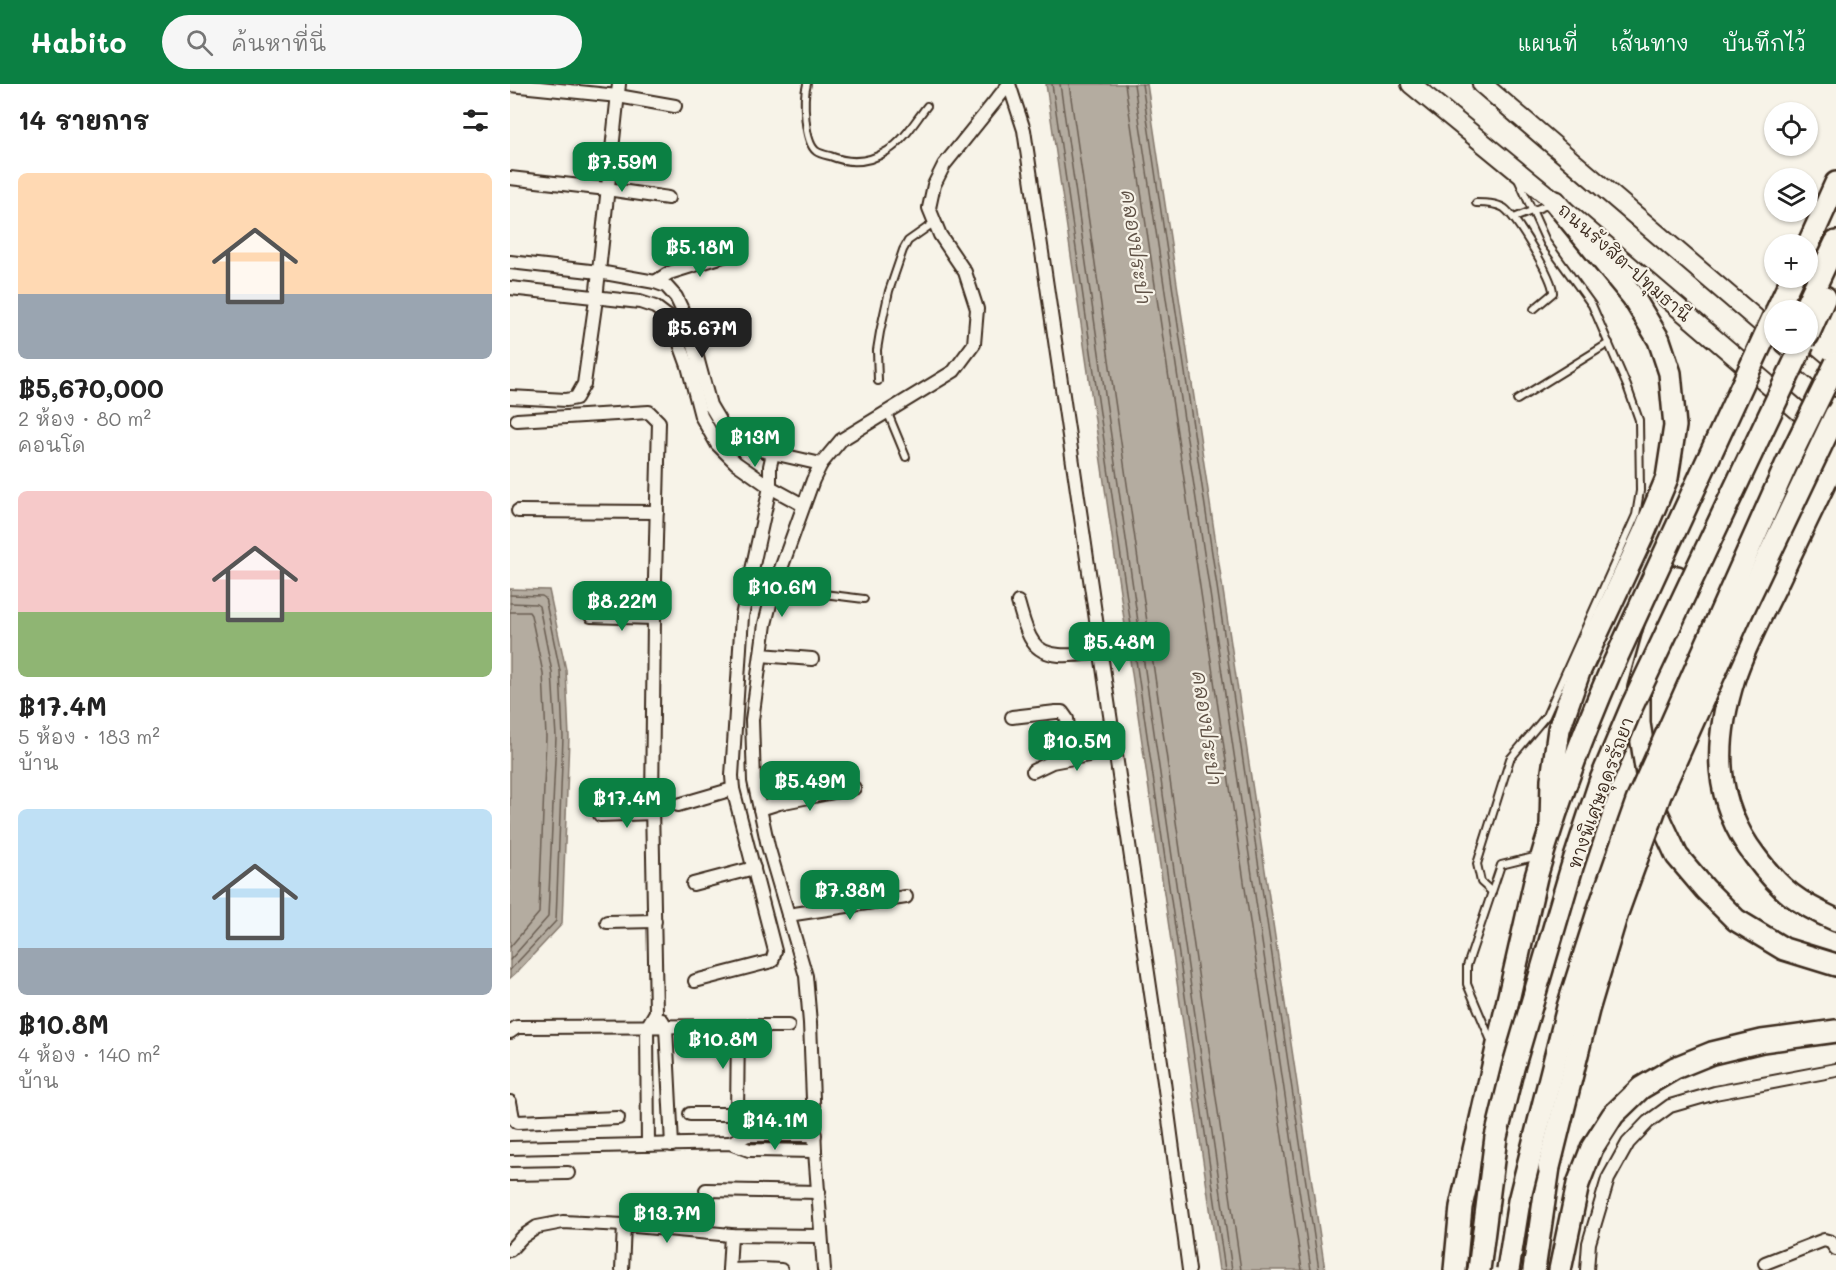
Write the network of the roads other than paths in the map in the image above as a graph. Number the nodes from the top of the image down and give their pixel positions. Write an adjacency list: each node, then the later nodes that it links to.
1 (807, 84): 7 (lane)
2 (1411, 84): 8 (main road, ถนนรังสิต-ปทุมธานี)
3 (1482, 84): 30 (main road)
4 (510, 85): 5 (street)
5 (619, 90): 6 (street); 11 (street)
6 (675, 106)
7 (927, 106)
8 (1512, 167): 13 (main road, ถนนรังสิต-ปทุมธานี); 15 (lane)
9 (510, 178): 11 (street)
10 (1836, 183): 18 (highway)
11 (607, 189): 12 (street); 22 (street)
12 (668, 198)
13 (1555, 202): 15 (lane); 44 (main road, ถนนรังสิต-ปทุมธานี); 71 (highway)
14 (1476, 203): 16 (lane)
15 (1532, 210): 16 (lane); 32 (lane)
16 (1514, 218): 28 (lane)
17 (935, 222): 37 (lane); 41 (street); 58 (street)
18 (1813, 234)
19 (1836, 242): 27 (highway)
20 (736, 252): 24 (street)
21 (510, 262): 22 (street)
22 (599, 272): 24 (street); 26 (street)
23 (1836, 274): 29 (highway)
24 (655, 282): 45 (street)
25 (510, 288): 26 (street)
26 (596, 298): 39 (street); 49 (street)
27 (1809, 300)
28 (1534, 309)
29 (1818, 313)
30 (1764, 325)
31 (1764, 338): 71 (highway, bridge)
32 (1609, 344): 40 (lane); 75 (lane)
33 (1782, 354): 81 (highway)
34 (1798, 354): 38 (main road)
35 (1798, 354): 120 (highway, ทางพิเศษอุดรรัถยา, bridge)
36 (1836, 363): 121 (highway, ทางพิเศษอุดรรัถยา, bridge)
37 (878, 381)
38 (1836, 387)
39 (510, 397)
40 (1517, 400)
41 (887, 411): 46 (lane); 48 (street)
42 (1836, 414): 122 (highway, bridge)
43 (517, 420): 52 (street)
44 (1836, 443)
45 (773, 453): 48 (street); 49 (street)
46 (906, 457)
47 (1836, 459): 78 (highway)
48 (821, 464): 50 (street)
49 (770, 487): 50 (street); 66 (street)
50 (803, 505): 53 (street)
51 (518, 511): 52 (street)
52 (657, 512): 57 (street)
53 (774, 588): 54 (lane); 59 (street)
54 (864, 599)
55 (1018, 602): 58 (street)
56 (591, 616): 57 (street)
57 (654, 618): 69 (street)
58 (1101, 652): 62 (street)
59 (761, 655): 60 (street); 68 (street)
60 (812, 659)
61 (1012, 717): 63 (street)
62 (1114, 750): 63 (street); 118 (street)
63 (1072, 758): 64 (street)
64 (1033, 771)
65 (854, 788): 68 (street)
66 (733, 789): 67 (street); 73 (street)
67 (678, 805)
68 (760, 809): 77 (street)
69 (652, 813): 70 (street); 79 (street)
70 (600, 815)
71 (1551, 826): 72 (highway)
72 (1542, 855): 75 (lane); 90 (highway)
73 (754, 868): 74 (street); 82 (street)
74 (693, 884)
75 (1492, 892): 90 (lane)
76 (906, 897): 77 (street)
77 (788, 915): 98 (street)
78 (1836, 920)
79 (655, 921): 80 (street); 83 (street)
80 (607, 922)
81 (1836, 965)
82 (695, 981)
83 (656, 1012): 85 (street); 86 (street)
84 (788, 1026): 87 (street)
85 (647, 1027): 86 (street); 89 (street); 100 (street)
86 (666, 1027): 87 (street); 101 (street)
87 (738, 1027): 95 (street)
88 (1836, 1031): 123 (highway)
89 (510, 1032)
90 (1496, 1052): 119 (highway)
91 (1836, 1070): 124 (street)
92 (510, 1093): 93 (street)
93 (510, 1102): 97 (street)
94 (690, 1114): 95 (street)
95 (737, 1114): 96 (street)
96 (785, 1114)
97 (618, 1118)
98 (814, 1135): 99 (street); 103 (street)
99 (730, 1143): 101 (street); 103 (street)
100 (648, 1145): 101 (street); 102 (street)
101 (672, 1145)
102 (510, 1148)
103 (815, 1151): 107 (street)
104 (568, 1173): 105 (street)
105 (510, 1174)
106 (706, 1190): 107 (street)
107 (819, 1192): 110 (street)
108 (624, 1226): 109 (street); 112 (street); 114 (street)
109 (731, 1235): 110 (street); 115 (street)
110 (821, 1236): 117 (street)
111 (1836, 1249): 113 (street)
112 (510, 1251)
113 (1766, 1263)
114 (622, 1270)
115 (729, 1270): 116 (street)
116 (781, 1270)
117 (824, 1270)
118 (1189, 1270)
119 (1455, 1270)
120 (1479, 1270)
121 (1508, 1270)
122 (1534, 1270)
123 (1560, 1270)
124 (1587, 1270)

